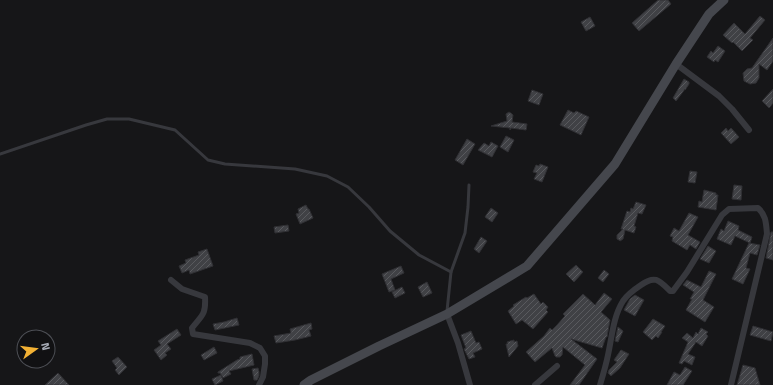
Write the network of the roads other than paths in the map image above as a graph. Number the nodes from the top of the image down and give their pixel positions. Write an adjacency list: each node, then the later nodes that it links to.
1 (724, 0): 2 (main road)
2 (676, 64): 3 (street); 8 (main road)
3 (749, 130)
4 (0, 154): 6 (lane)
5 (469, 185): 6 (lane)
6 (451, 272): 8 (lane)
7 (171, 280): 10 (street)
8 (447, 314): 11 (main road); 12 (street)
9 (557, 366): 13 (street)
10 (259, 385)
11 (304, 385)
12 (470, 385)
13 (535, 385)
14 (600, 385): 15 (street)
15 (731, 385)

